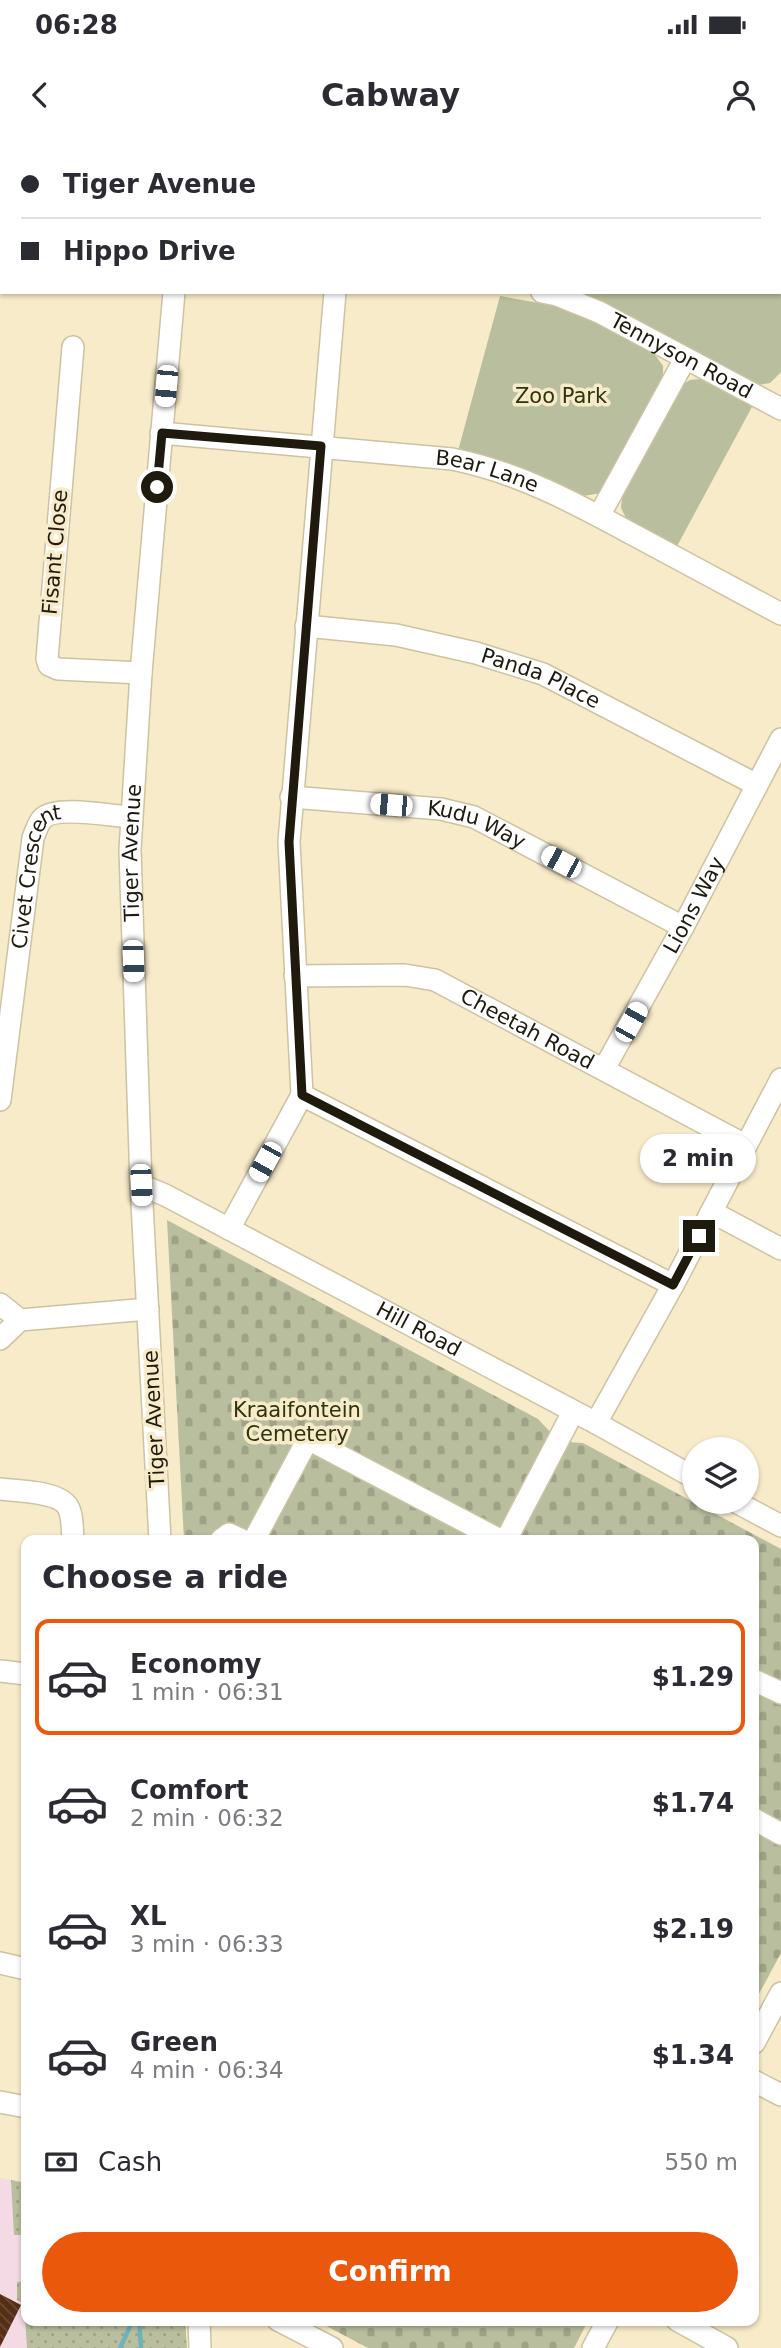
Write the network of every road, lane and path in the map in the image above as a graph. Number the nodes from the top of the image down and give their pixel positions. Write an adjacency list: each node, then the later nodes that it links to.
1 (174, 294): 7 (street, Tiger Avenue)
2 (335, 294): 8 (street)
3 (552, 294): 5 (street, Tennyson Road)
4 (73, 347): 12 (street, Fisant Close)
5 (685, 359): 6 (street, Tennyson Road); 9 (street)
6 (779, 402)
7 (162, 433): 8 (street, Bear Lane); 12 (street, Tiger Avenue)
8 (321, 446): 9 (street, Bear Lane); 11 (street)
9 (599, 516): 10 (street, Bear Lane)
10 (781, 614)
11 (306, 626): 14 (street, Panda Place); 15 (street)
12 (141, 673): 16 (street, Tiger Avenue)
13 (781, 740): 14 (street, Lions Way)
14 (757, 785): 17 (street, Lions Way)
15 (291, 797): 17 (street, Kudu Way); 18 (street)
16 (131, 817): 22 (street, Civet Crescent); 24 (street, Tiger Avenue)
17 (683, 926): 19 (street, Lions Way)
18 (295, 976): 19 (street, Cheetah Road); 21 (street)
19 (604, 1069): 23 (street, Cheetah Road)
20 (781, 1079): 23 (street)
21 (302, 1095): 26 (street); 28 (street)
22 (0, 1100)
23 (745, 1144): 25 (street)
24 (141, 1185): 26 (street, Hill Road); 30 (street, Tiger Avenue)
25 (712, 1212): 27 (street); 28 (street)
26 (229, 1229): 33 (street, Hill Road)
27 (781, 1249)
28 (673, 1285): 34 (street)
29 (0, 1304): 31 (street)
30 (148, 1309): 31 (street); 40 (street, Tiger Avenue)
31 (20, 1320): 32 (street)
32 (0, 1339)
33 (573, 1412): 34 (street, Hill Road); 43 (street)
34 (596, 1423): 35 (street, Hill Road)
35 (682, 1471)
36 (0, 1489): 39 (street)
37 (758, 1514): 38 (street)
38 (781, 1526)
39 (72, 1535)
40 (160, 1535)
41 (257, 1535): 42 (street)
42 (490, 1535)
43 (509, 1535)
44 (0, 1671): 45 (street)
45 (21, 1673)
46 (759, 1682): 47 (street)
47 (781, 1693)
48 (759, 1822): 49 (street)
49 (781, 1834)
50 (0, 1963): 51 (street)
51 (21, 1968)
52 (781, 1993): 53 (street)
53 (759, 2034)
54 (759, 2084): 55 (street)
55 (781, 2095)
56 (0, 2102): 57 (street)
57 (21, 2106)
58 (199, 2326): 62 (street)
59 (290, 2326): 63 (street)
60 (605, 2326): 64 (street)
61 (688, 2326): 65 (street)
62 (200, 2348)
63 (332, 2348)
64 (593, 2348)
65 (727, 2348)

